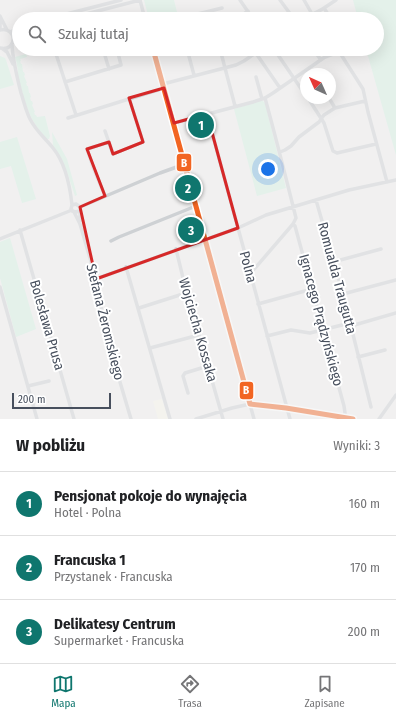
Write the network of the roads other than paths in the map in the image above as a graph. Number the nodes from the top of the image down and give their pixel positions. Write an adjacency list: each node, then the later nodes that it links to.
1 (121, 0): 9 (street)
2 (140, 0): 13 (street); 14 (street)
3 (240, 0): 11 (street)
4 (280, 0): 16 (street)
5 (304, 0): 17 (street)
6 (336, 0): 8 (street)
7 (222, 8): 10 (street)
8 (324, 8): 18 (street); 19 (street)
9 (82, 10): 12 (street)
10 (210, 11): 15 (street)
11 (248, 11)
12 (74, 12)
13 (94, 12)
14 (143, 12)
15 (206, 12)
16 (289, 12)
17 (311, 12)
18 (318, 12)
19 (327, 12)
20 (0, 16): 21 (street); 23 (street)
21 (0, 29): 23 (street)
22 (12, 30): 23 (street)
23 (9, 31): 24 (street)
24 (12, 35)
25 (12, 45): 26 (street)
26 (2, 49): 41 (street, Stefana Żeromskiego)
27 (13, 56): 41 (street, Stefana Żeromskiego)
28 (58, 56): 49 (street)
29 (105, 56): 42 (street)
30 (118, 56): 42 (street)
31 (155, 56): 50 (street)
32 (189, 56): 45 (street)
33 (222, 56): 43 (street)
34 (251, 56): 43 (street)
35 (257, 56): 53 (street)
36 (279, 56): 48 (street)
37 (318, 56): 40 (street)
38 (329, 56): 40 (street)
39 (342, 56): 56 (street)
40 (321, 60): 44 (street)
41 (14, 66): 73 (street, Stefana Żeromskiego)
42 (109, 68): 49 (street)
43 (225, 68): 45 (street); 59 (street)
44 (309, 68)
45 (194, 75): 50 (street)
46 (300, 75): 48 (street)
47 (256, 76): 55 (street, Ignacego Prądzyńskiego)
48 (294, 79): 51 (street); 53 (street)
49 (65, 82): 62 (street)
50 (163, 84): 52 (street)
51 (300, 87)
52 (164, 88): 54 (street); 65 (street)
53 (280, 88): 55 (street)
54 (129, 98): 62 (street); 67 (street)
55 (264, 98): 59 (street); 69 (street, Ignacego Prądzyńskiego)
56 (365, 101): 60 (street); 68 (street)
57 (312, 104): 64 (street)
58 (333, 104): 60 (street)
59 (235, 106): 61 (street)
60 (335, 108): 64 (street)
61 (207, 114): 65 (street); 82 (street, Polna)
62 (76, 115): 63 (street)
63 (68, 118)
64 (322, 118): 68 (street); 69 (street)
65 (174, 123): 70 (street)
66 (105, 131): 67 (street)
67 (109, 142): 74 (street)
68 (376, 144): 72 (street)
69 (280, 152): 78 (street, Ignacego Prądzyńskiego)
70 (185, 164): 74 (street); 76 (street)
71 (396, 181): 72 (street)
72 (387, 182): 75 (street)
73 (70, 189): 77 (street, Stefana Żeromskiego); 79 (street, Stefana Żeromskiego)
74 (105, 196): 77 (street)
75 (316, 200): 78 (street); 89 (street, Romualda Traugutta)
76 (196, 206): 85 (street); 86 (street)
77 (79, 207): 79 (street); 79 (street); 80 (street, Stefana Żeromskiego)
78 (293, 207): 81 (street, Ignacego Prądzyńskiego); 82 (street)
79 (72, 209): 80 (street, Stefana Żeromskiego); 83 (street)
80 (80, 224): 92 (street, Stefana Żeromskiego)
81 (293, 224): 91 (street); 95 (street, Ignacego Prądzyńskiego)
82 (238, 228): 85 (street); 91 (street, Polna)
83 (20, 230): 84 (street); 119 (street, Bolesława Prusa)
84 (0, 239)
85 (205, 239): 88 (street); 113 (street)
86 (112, 241)
87 (381, 249): 89 (street)
88 (176, 250): 90 (street); 96 (street, Wojciecha Kossaka)
89 (334, 262): 97 (street, Romualda Traugutta)
90 (126, 267): 92 (street); 99 (street)
91 (250, 274): 98 (street, Polna)
92 (96, 279): 120 (street, Stefana Żeromskiego)
93 (396, 280): 97 (street)
94 (0, 287): 110 (street)
95 (312, 289): 98 (street); 102 (street, Ignacego Prądzyńskiego)
96 (186, 294): 99 (street); 103 (street, Wojciecha Kossaka)
97 (343, 294): 101 (street, Romualda Traugutta)
98 (258, 304): 104 (street, Polna)
99 (138, 308): 105 (street)
100 (396, 313): 101 (street)
101 (350, 325): 102 (street); 107 (street, Romualda Traugutta)
102 (323, 329): 104 (street); 117 (street, Ignacego Prądzyńskiego)
103 (199, 335): 105 (street); 108 (street, Wojciecha Kossaka)
104 (267, 336): 115 (street, Polna)
105 (150, 348): 121 (street)
106 (385, 350): 107 (street)
107 (358, 357): 114 (street, Romualda Traugutta)
108 (208, 366): 111 (street); 116 (street, Wojciecha Kossaka)
109 (49, 381): 110 (street)
110 (28, 386): 118 (street)
111 (188, 393)
112 (396, 395): 127 (street)
113 (250, 404): 115 (street); 116 (street); 124 (street)
114 (371, 407)
115 (286, 408): 117 (street); 125 (street, Polna)
116 (221, 411): 122 (street); 123 (street, Wojciecha Kossaka)
117 (344, 418): 126 (street)
118 (37, 419)
119 (74, 419)
120 (131, 419)
121 (170, 419)
122 (196, 419)
123 (223, 419)
124 (254, 419)
125 (290, 419)
126 (353, 419)
127 (378, 419)

